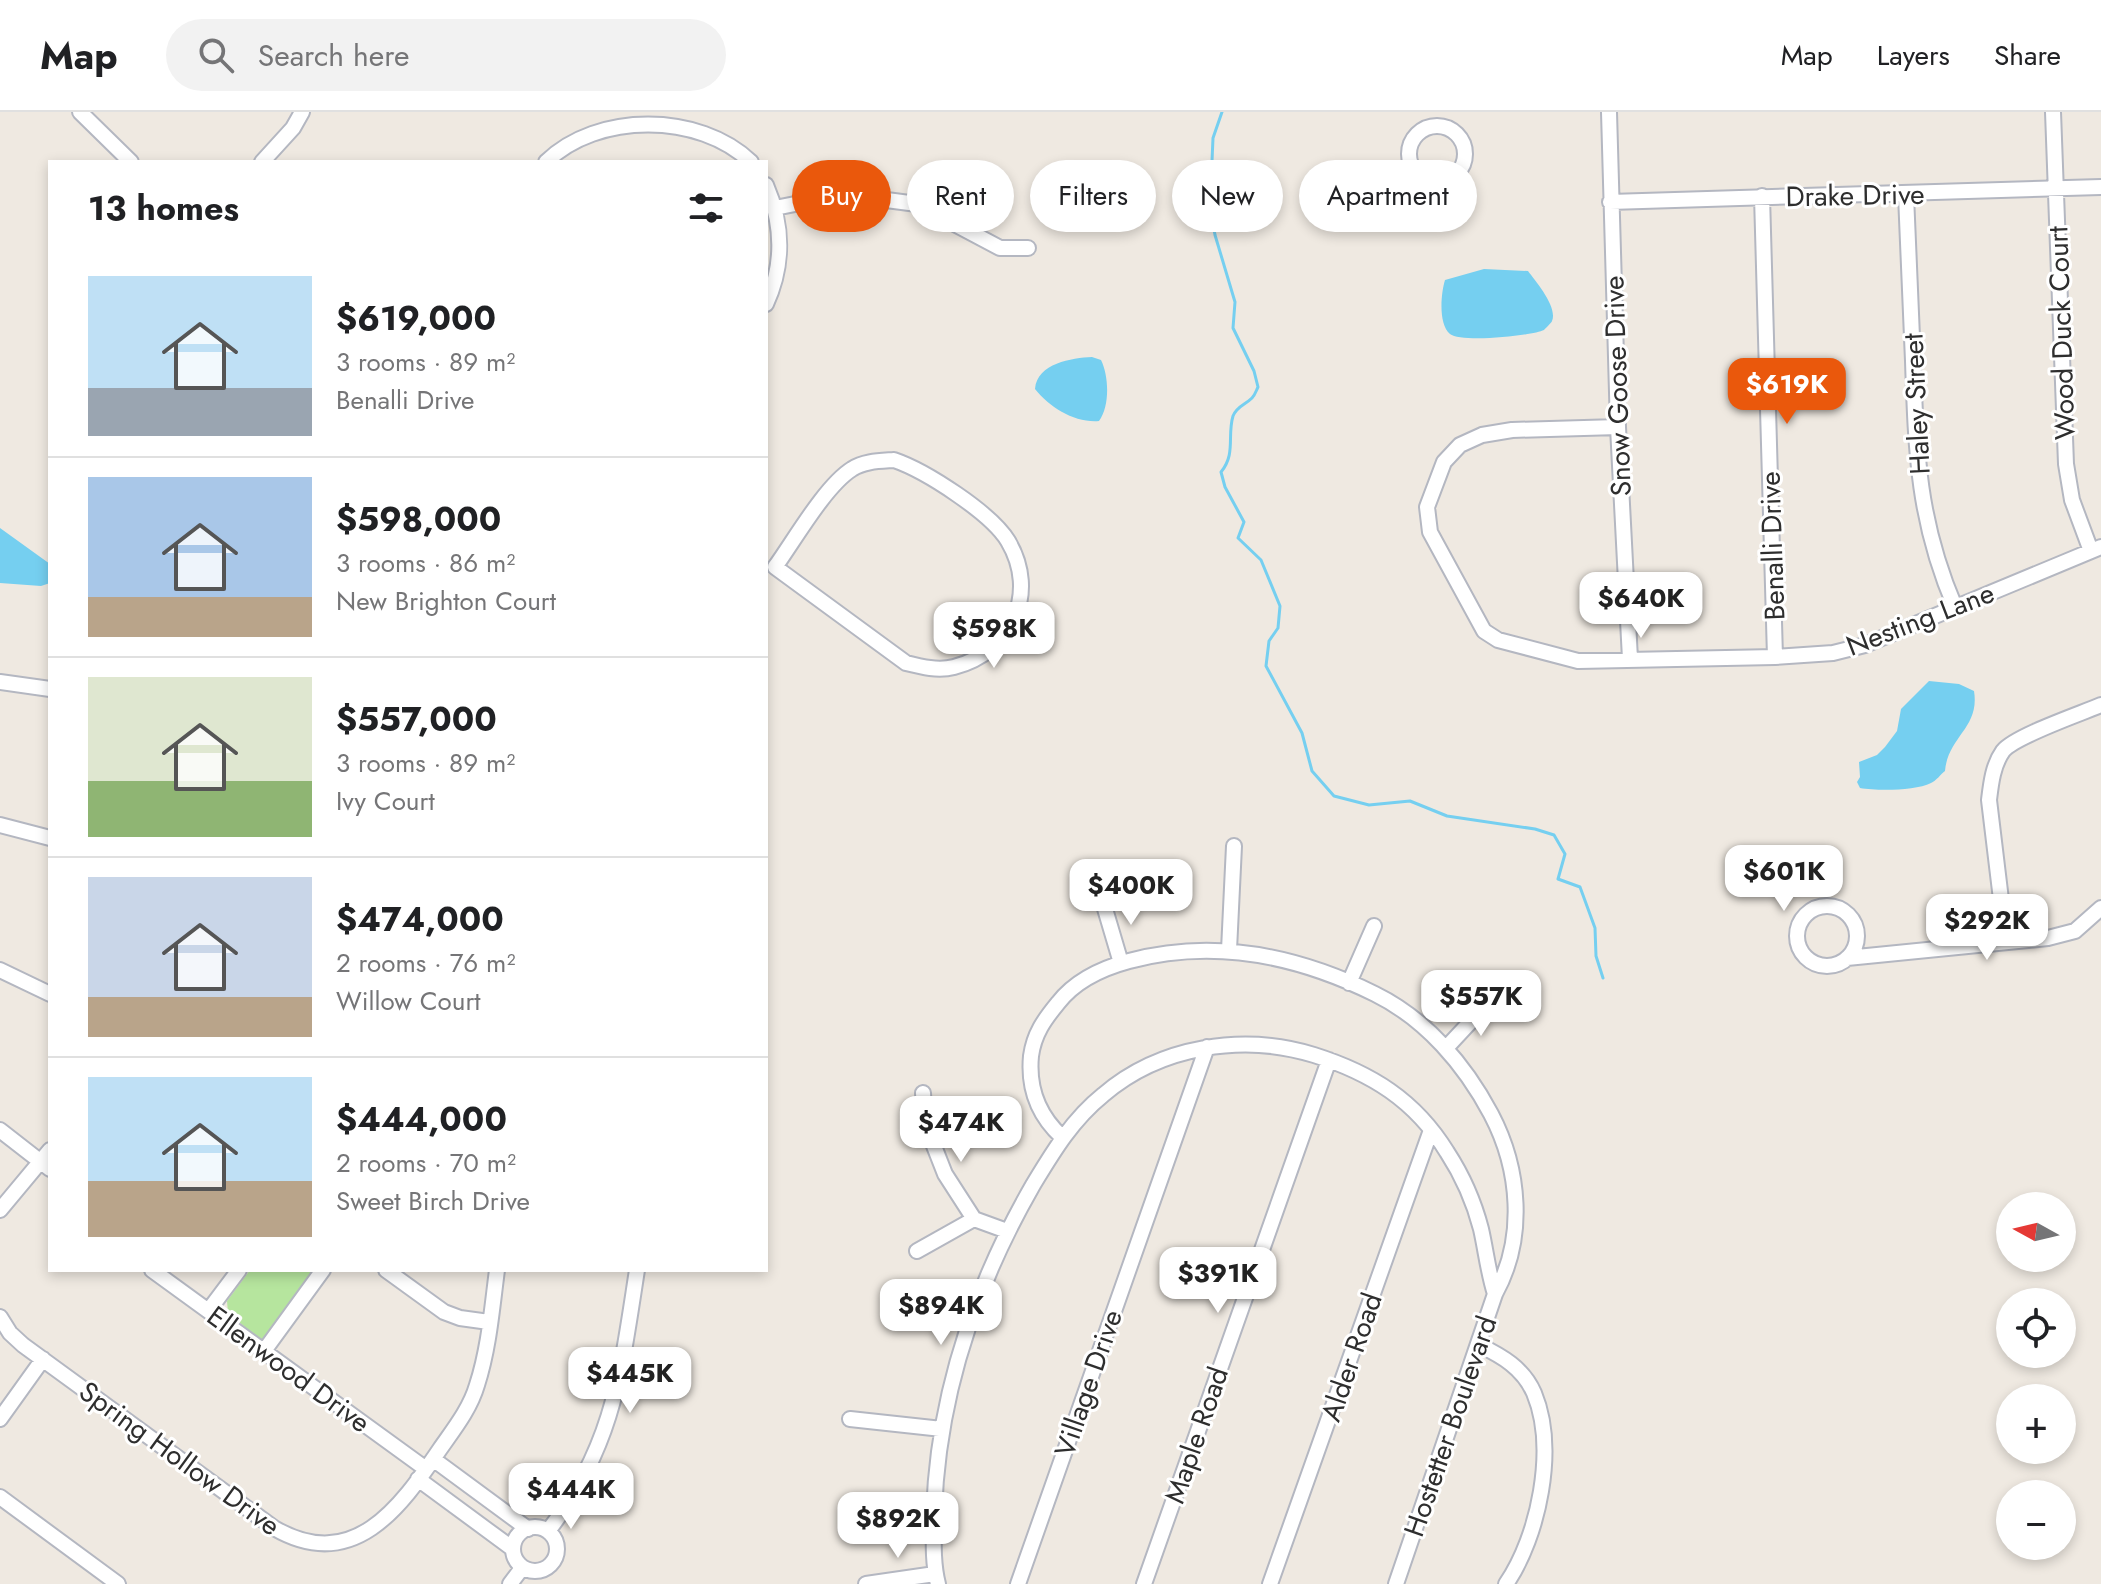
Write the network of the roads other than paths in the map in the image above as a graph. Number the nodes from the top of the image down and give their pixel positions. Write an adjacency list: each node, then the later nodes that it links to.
1 (80, 112): 6 (street)
2 (302, 112): 7 (street)
3 (1609, 112): 15 (street, Snow Goose Drive)
4 (2053, 112): 11 (street, Wood Duck Court)
5 (1449, 119): 5 (street)
6 (129, 160)
7 (264, 160)
8 (548, 160): 9 (street)
9 (749, 160)
10 (2101, 187): 11 (street, Drake Drive)
11 (2056, 189): 13 (street, Drake Drive); 20 (street, Wood Duck Court)
12 (768, 190): 16 (street)
13 (1906, 195): 14 (street, Drake Drive); 22 (street, Haley Street)
14 (1762, 196): 15 (street, Drake Drive); 23 (street, Benalli Drive)
15 (1610, 202): 19 (street, Snow Goose Drive)
16 (775, 208): 17 (street); 18 (street)
17 (1028, 248)
18 (768, 299)
19 (1618, 427): 24 (street, Snow Goose Drive); 24 (street, Nesting Lane)
20 (2096, 549): 22 (street, Nesting Lane)
21 (770, 564): 21 (street)
22 (1955, 607): 23 (street, Nesting Lane)
23 (1775, 657): 24 (street, Nesting Lane)
24 (1630, 659)
25 (0, 682): 26 (street)
26 (48, 689)
27 (2101, 705): 34 (street)
28 (0, 825): 29 (street)
29 (48, 837)
30 (1234, 846): 35 (street)
31 (1103, 902): 37 (street)
32 (2101, 908): 34 (street)
33 (1374, 926): 39 (street)
34 (2006, 941): 36 (street)
35 (1229, 950): 37 (street); 39 (street)
36 (1847, 958): 36 (street)
37 (1121, 963): 48 (street)
38 (0, 970): 40 (street)
39 (1349, 983): 43 (street)
40 (48, 993)
41 (1488, 1003): 43 (street)
42 (1207, 1047): 44 (street, Hostetter Boulevard); 48 (street, Hostetter Boulevard); 80 (street, Village Drive)
43 (1447, 1047): 60 (street)
44 (1329, 1060): 47 (street, Hostetter Boulevard); 81 (street, Maple Road)
45 (923, 1093): 51 (street)
46 (0, 1130): 49 (street)
47 (1431, 1130): 60 (street, Hostetter Boulevard); 82 (street, Alder Road)
48 (1062, 1137): 52 (street, Hostetter Boulevard)
49 (47, 1160): 50 (street)
50 (0, 1210)
51 (974, 1219): 52 (street); 53 (street)
52 (1007, 1231): 69 (street, Hostetter Boulevard)
53 (917, 1251)
54 (155, 1272): 61 (street, Ellenwood Drive)
55 (238, 1272): 61 (street)
56 (322, 1272): 65 (street)
57 (389, 1272): 63 (street)
58 (497, 1272): 63 (street, Spring Hollow Drive)
59 (637, 1272): 73 (street)
60 (1495, 1294): 64 (street, Hostetter Boulevard)
61 (209, 1310): 65 (street, Ellenwood Drive)
62 (0, 1317): 66 (street, Spring Hollow Drive)
63 (489, 1322): 70 (street, Spring Hollow Drive)
64 (1479, 1345): 83 (street, Hostetter Boulevard); 84 (street)
65 (264, 1351): 70 (street, Ellenwood Drive)
66 (43, 1359): 67 (street); 70 (street, Spring Hollow Drive)
67 (0, 1419)
68 (850, 1419): 69 (street)
69 (942, 1429): 76 (street, Hostetter Boulevard)
70 (426, 1469): 72 (street, Ellenwood Drive); 74 (street, Ellenwood Drive)
71 (0, 1497): 77 (street)
72 (528, 1529): 73 (street); 74 (street)
73 (548, 1531): 75 (street)
74 (513, 1549): 75 (street)
75 (522, 1568): 78 (street)
76 (937, 1579): 79 (street)
77 (118, 1584)
78 (510, 1584)
79 (866, 1584)
80 (1018, 1584)
81 (1144, 1584)
82 (1270, 1584)
83 (1396, 1584)
84 (1506, 1584)

